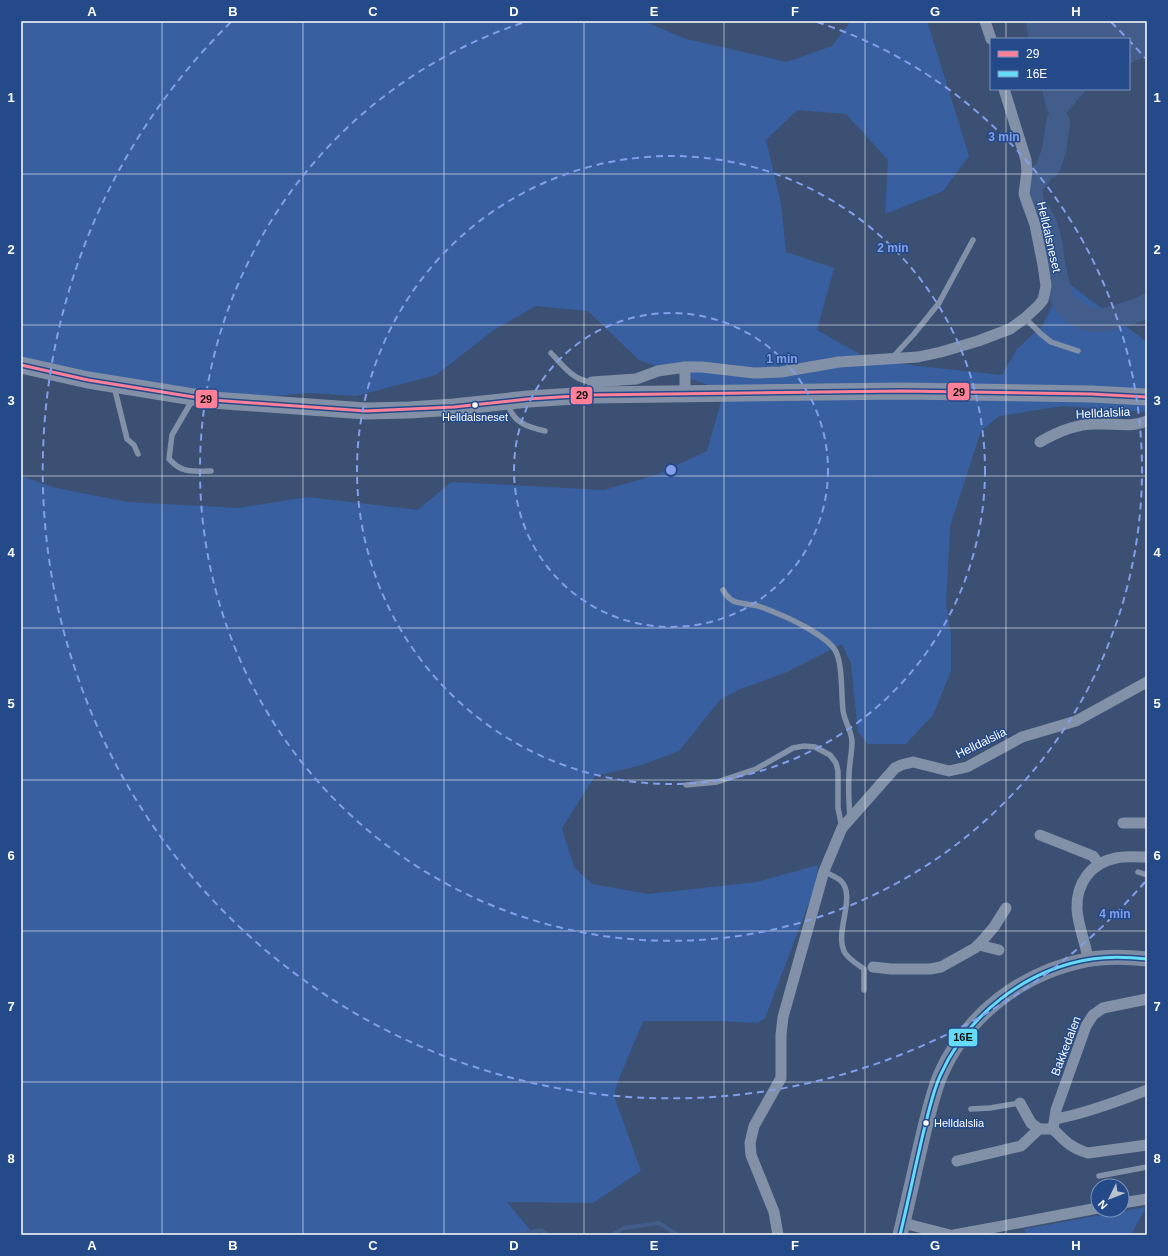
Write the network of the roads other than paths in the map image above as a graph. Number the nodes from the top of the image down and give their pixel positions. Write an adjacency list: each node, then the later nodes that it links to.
1 (985, 21): 2 (street)
2 (991, 38)
3 (1004, 90): 5 (street, Helldalsneset)
4 (972, 240): 8 (lane)
5 (1025, 318): 6 (lane); 8 (street, Helldalsneset)
6 (1078, 351)
7 (551, 354): 11 (lane)
8 (891, 359): 10 (street, Helldalsneset)
9 (21, 365): 12 (main road)
10 (685, 367): 11 (street, Helldalsneset); 13 (street)
11 (592, 382)
12 (113, 384): 14 (main road); 20 (lane)
13 (685, 394): 15 (main road); 16 (main road)
14 (194, 397): 16 (main road); 21 (lane)
15 (1147, 397)
16 (507, 401): 18 (lane)
17 (1147, 421): 19 (street, Helldalslia)
18 (545, 431)
19 (1040, 442)
20 (138, 454)
21 (211, 471)
22 (723, 590): 25 (lane)
23 (1147, 682): 25 (street, Helldalslia)
24 (686, 785): 28 (lane)
25 (850, 818): 28 (street, Helldalslia)
26 (1123, 823): 27 (street)
27 (1147, 823)
28 (842, 828): 32 (street, Helldalslia)
29 (1040, 835): 31 (street)
30 (1147, 857): 31 (street)
31 (1099, 864): 39 (street)
32 (824, 871): 41 (lane); 56 (street, Helldalslia)
33 (1138, 872): 34 (lane)
34 (1147, 875)
35 (1006, 908): 36 (street)
36 (979, 944): 37 (street); 40 (street)
37 (999, 950)
38 (1147, 959): 39 (main road)
39 (1088, 960): 55 (main road)
40 (873, 967)
41 (864, 990)
42 (1147, 999): 46 (street, Bakkedalen)
43 (1147, 1090): 46 (street)
44 (1020, 1103): 45 (lane); 47 (street)
45 (971, 1108)
46 (1054, 1124): 47 (street); 48 (street)
47 (1039, 1129): 49 (street)
48 (1147, 1145)
49 (957, 1161)
50 (1147, 1167): 51 (lane)
51 (1099, 1176)
52 (1147, 1199): 53 (street)
53 (1130, 1202)
54 (1090, 1210): 58 (street)
55 (902, 1229): 57 (street)
56 (778, 1235)
57 (950, 1235)
58 (954, 1235)

